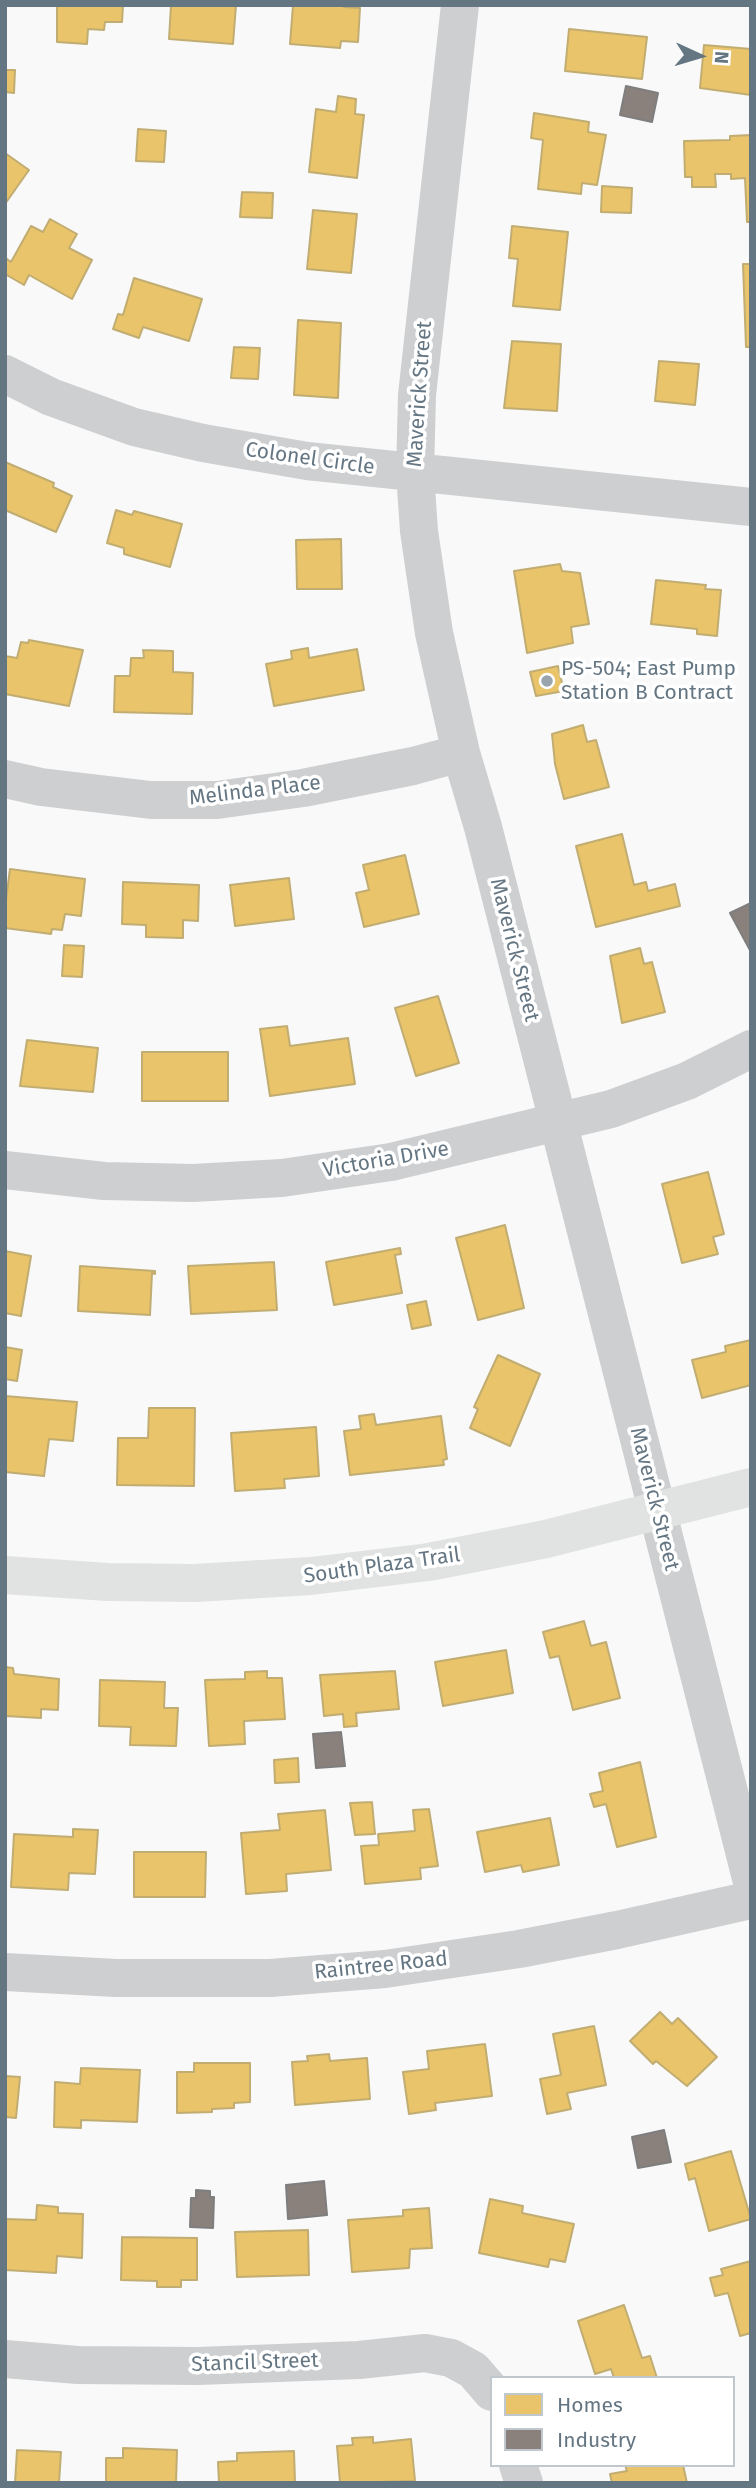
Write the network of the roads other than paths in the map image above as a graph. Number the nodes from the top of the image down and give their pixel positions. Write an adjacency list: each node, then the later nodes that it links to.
1 (460, 5): 3 (street, Maverick Street)
2 (5, 374): 3 (street, Colonel Circle)
3 (415, 473): 4 (street, Colonel Circle); 5 (street, Maverick Street)
4 (751, 507)
5 (461, 753): 6 (street, Melinda Place); 8 (street, Maverick Street)
6 (5, 779)
7 (751, 1049): 8 (street, Victoria Drive)
8 (558, 1122): 9 (street, Victoria Drive); 11 (street, Maverick Street)
9 (5, 1170)
10 (751, 1486): 11 (main road, South Plaza Trail)
11 (657, 1510): 12 (main road, South Plaza Trail); 13 (street, Maverick Street)
12 (5, 1575)
13 (751, 1878)
14 (751, 1900): 15 (street, Raintree Road)
15 (5, 1972)
16 (5, 2359): 17 (street, Stancil Street)
17 (490, 2390)

